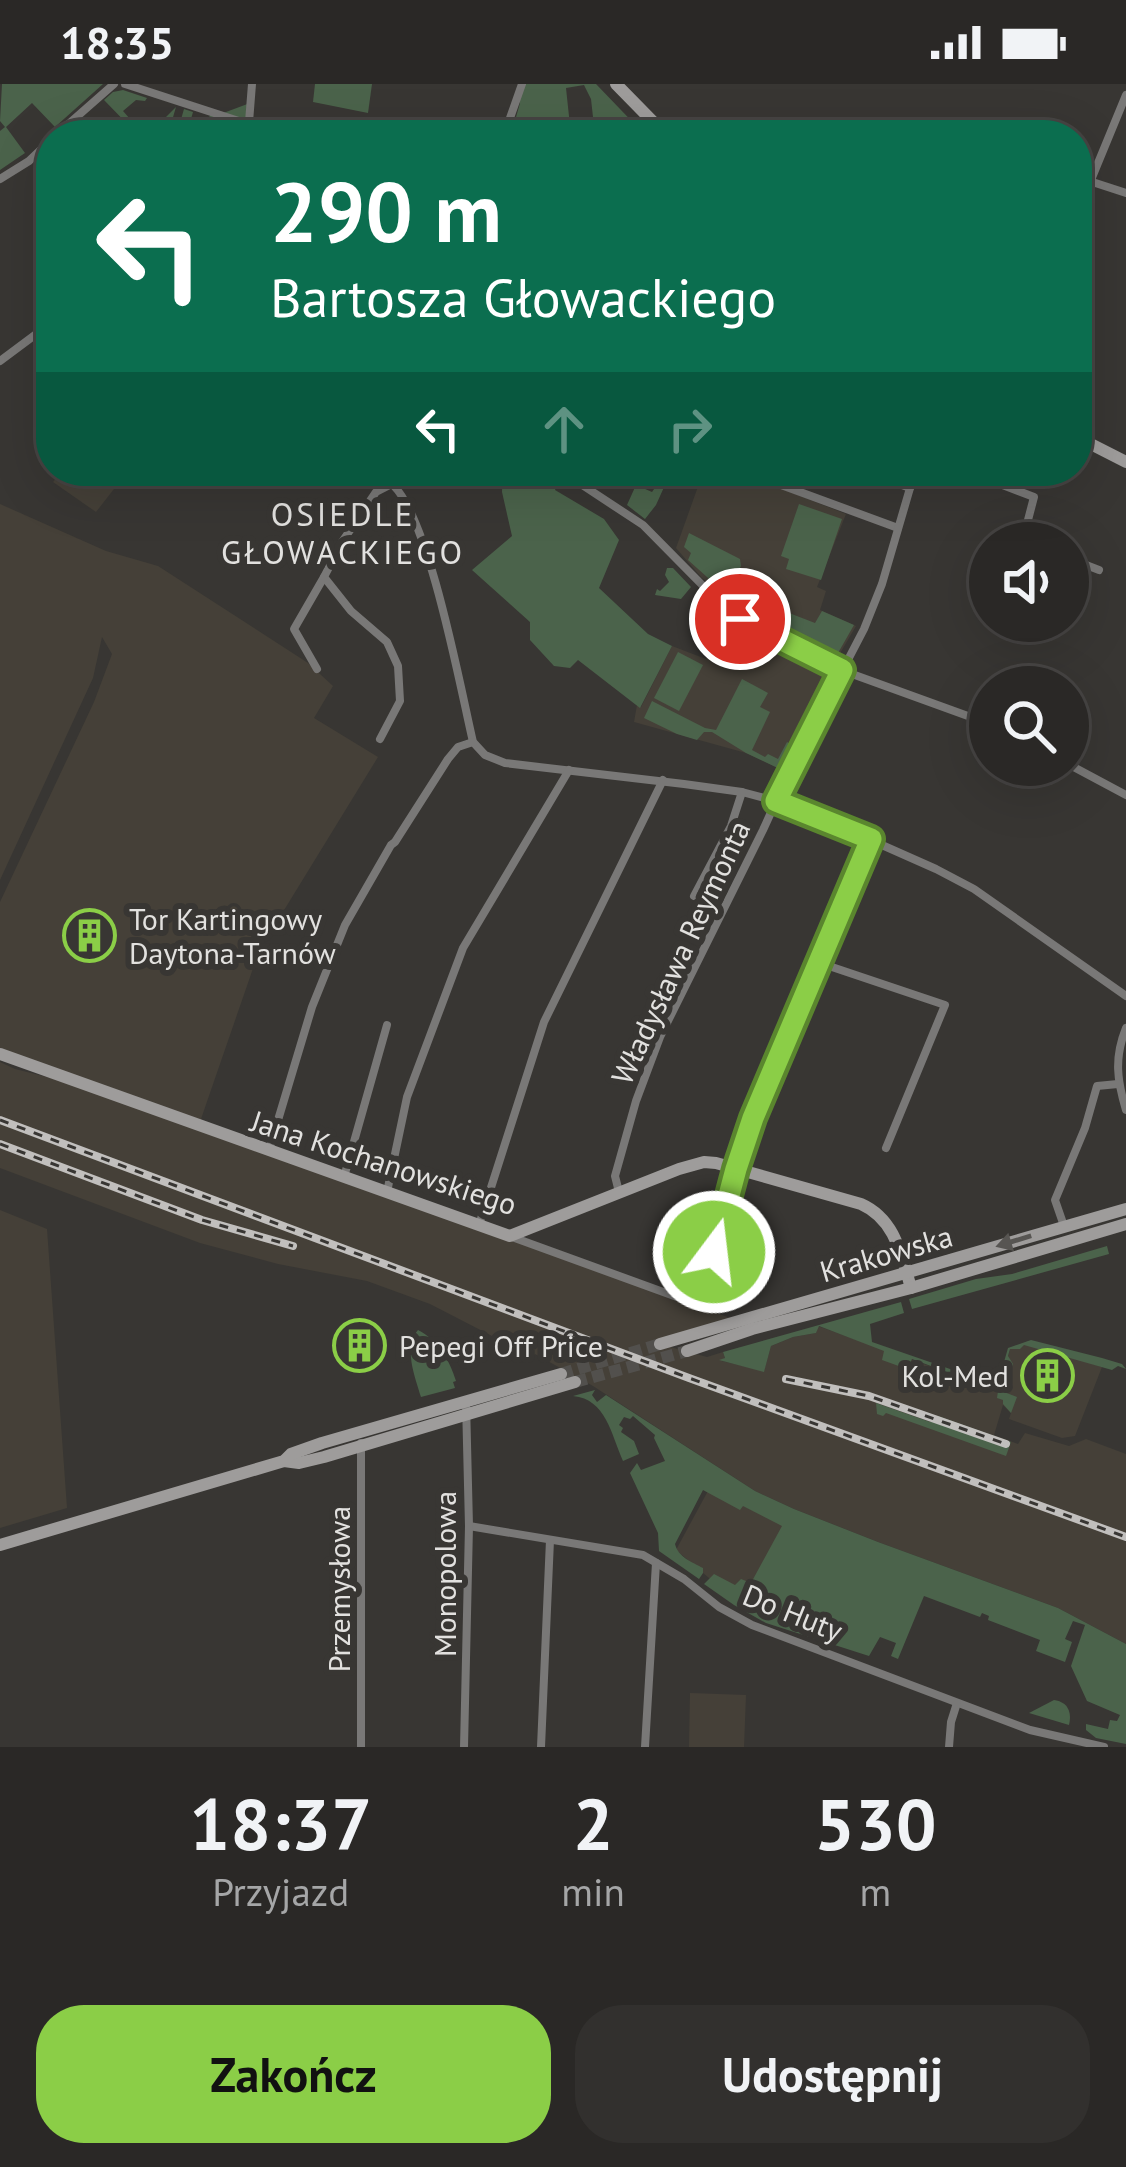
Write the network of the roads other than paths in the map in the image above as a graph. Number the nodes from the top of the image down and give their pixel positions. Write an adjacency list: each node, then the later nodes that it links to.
1 (114, 84): 7 (street)
2 (125, 84): 8 (street)
3 (252, 84): 9 (street)
4 (522, 84): 10 (street)
5 (616, 84): 11 (street)
6 (1126, 95): 14 (street)
7 (74, 120)
8 (236, 120)
9 (248, 120)
10 (510, 120)
11 (651, 120)
12 (36, 155): 13 (street)
13 (0, 179)
14 (1092, 182): 15 (street)
15 (1126, 194)
16 (36, 334): 17 (street)
17 (0, 361)
18 (1092, 445): 19 (street)
19 (1126, 462)
20 (388, 486): 31 (street)
21 (393, 486): 36 (street)
22 (585, 486): 33 (street)
23 (784, 486): 28 (street)
24 (905, 486): 26 (street)
25 (1006, 486): 27 (street)
26 (910, 488): 28 (street, Władysława Reymonta)
27 (1027, 522)
28 (898, 528): 33 (street, Władysława Reymonta)
29 (1089, 565): 30 (street)
30 (1099, 569)
31 (324, 577): 32 (street); 35 (street)
32 (317, 669)
33 (842, 670): 34 (street); 42 (street, Władysława Reymonta)
34 (969, 716)
35 (380, 739)
36 (473, 742): 37 (street); 53 (street)
37 (569, 770): 39 (street); 56 (street)
38 (1089, 775): 41 (street)
39 (662, 780): 40 (street); 60 (street)
40 (742, 793): 42 (street); 44 (street)
41 (1126, 795)
42 (776, 801): 43 (street); 57 (street, Władysława Reymonta)
43 (871, 839): 45 (street); 46 (street)
44 (694, 896)
45 (820, 962): 52 (street); 54 (street)
46 (1126, 996)
47 (387, 1025): 55 (street)
48 (1126, 1028): 50 (street)
49 (0, 1054): 53 (street, Jana Kochanowskiego)
50 (1118, 1084): 51 (street); 61 (street)
51 (1126, 1110)
52 (886, 1148)
53 (268, 1150): 55 (street, Jana Kochanowskiego)
54 (736, 1169): 57 (street, Jana Kochanowskiego); 62 (street); 63 (street, Jana Kochanowskiego)
55 (344, 1177): 56 (street, Jana Kochanowskiego)
56 (387, 1192): 60 (street, Jana Kochanowskiego)
57 (619, 1192): 62 (street, Jana Kochanowskiego)
58 (1126, 1208): 61 (street, Krakowska)
59 (1126, 1224): 63 (street, Krakowska)
60 (479, 1226): 62 (street, Jana Kochanowskiego)
61 (1064, 1226): 63 (street, Krakowska, one-way to 63)
62 (510, 1236)
63 (909, 1280): 64 (street, Krakowska); 65 (street, Krakowska)
64 (660, 1344)
65 (687, 1351)
66 (561, 1374): 68 (street)
67 (574, 1382): 68 (street)
68 (467, 1408): 69 (street); 70 (street, Monopolowa)
69 (360, 1439): 72 (street); 75 (street, Przemysłowa)
70 (469, 1526): 71 (street, Do Huty); 76 (street, Monopolowa)
71 (550, 1540): 73 (street, Do Huty); 77 (street)
72 (0, 1545)
73 (656, 1563): 74 (street, Do Huty); 78 (street)
74 (957, 1702): 79 (street); 80 (street, Do Huty)
75 (361, 1747)
76 (464, 1747)
77 (541, 1747)
78 (645, 1747)
79 (949, 1747)
80 (1104, 1747)

